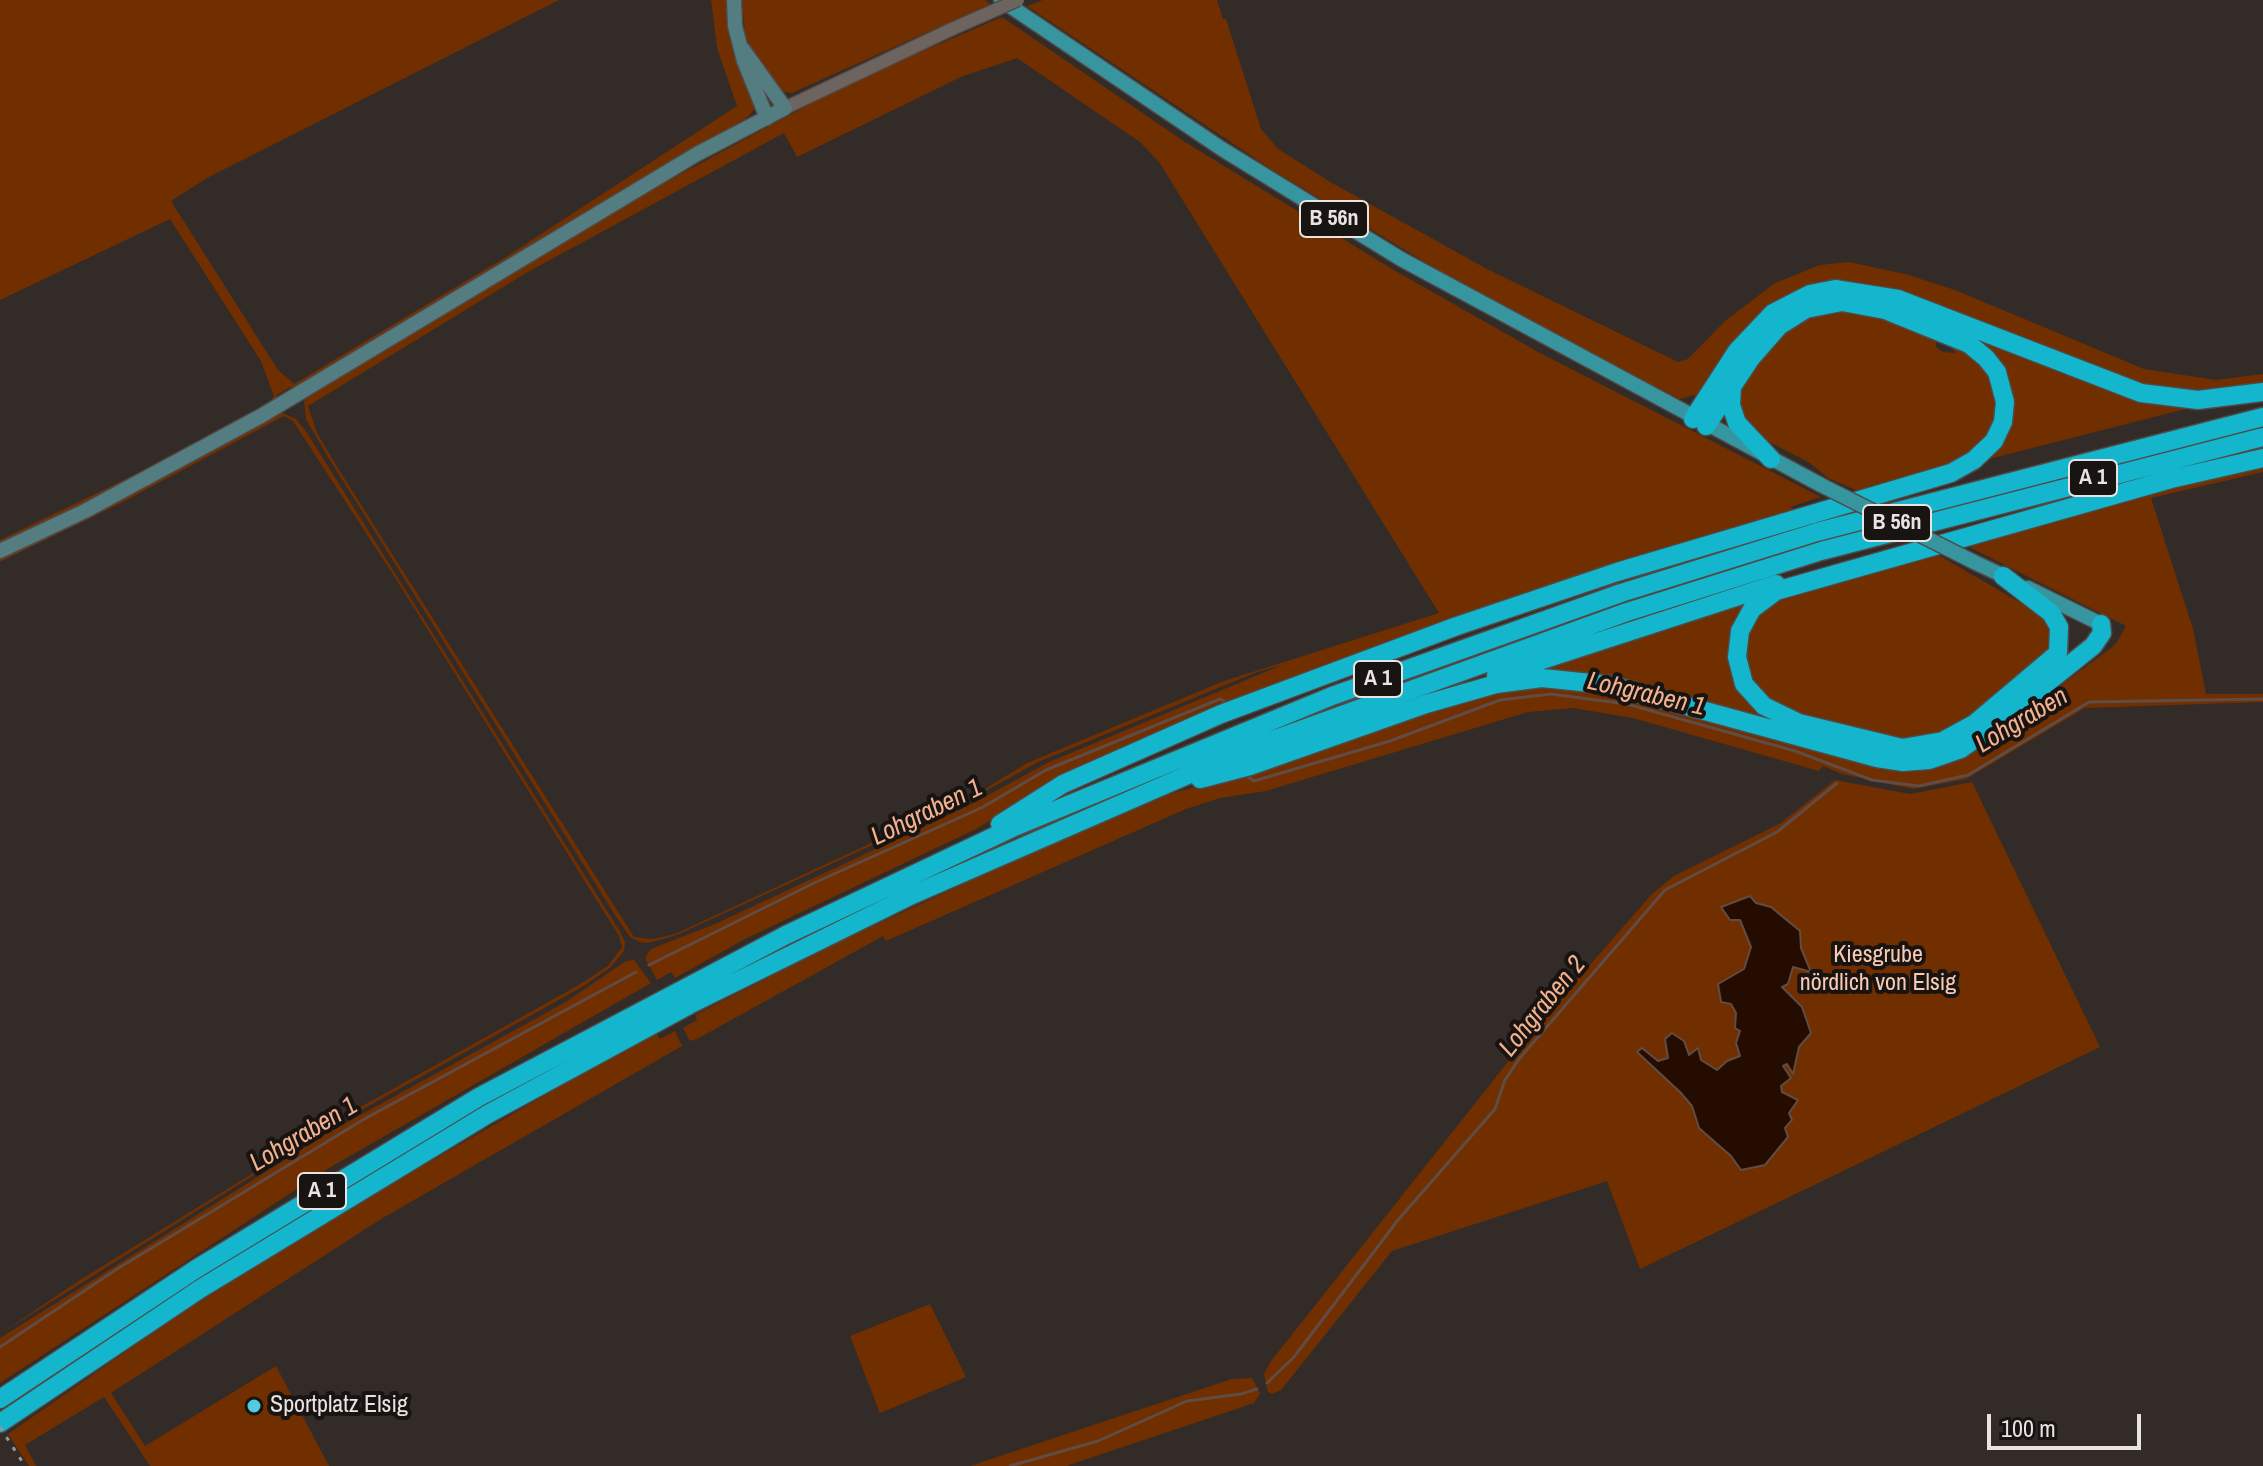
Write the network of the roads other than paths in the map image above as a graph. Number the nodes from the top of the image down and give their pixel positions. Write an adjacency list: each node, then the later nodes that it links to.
1 (734, 0): 4 (main road)
2 (1001, 0): 11 (main road, B 56n)
3 (1018, 0): 5 (street, bridge)
4 (742, 48): 5 (main road); 6 (main road)
5 (785, 108): 6 (main road)
6 (767, 118): 16 (main road)
7 (1732, 387): 11 (highway); 15 (highway); 22 (highway)
8 (2263, 392): 11 (highway)
9 (2263, 401): 13 (highway)
10 (2263, 417): 13 (highway, A 1)
11 (1700, 422): 15 (main road, B 56n)
12 (2263, 437): 21 (highway, A 1)
13 (2116, 452): 22 (highway, A 1)
14 (2263, 458): 17 (highway)
15 (1771, 459): 18 (main road, B 56n, bridge)
16 (0, 551)
17 (1868, 562): 18 (highway); 20 (highway)
18 (2003, 576): 19 (main road, B 56n)
19 (2101, 624): 20 (highway)
20 (1426, 704): 21 (highway)
21 (1151, 791): 23 (highway, A 1)
22 (950, 856): 23 (highway, A 1)
23 (11, 1399): 24 (highway, A 1)
24 (0, 1423)

